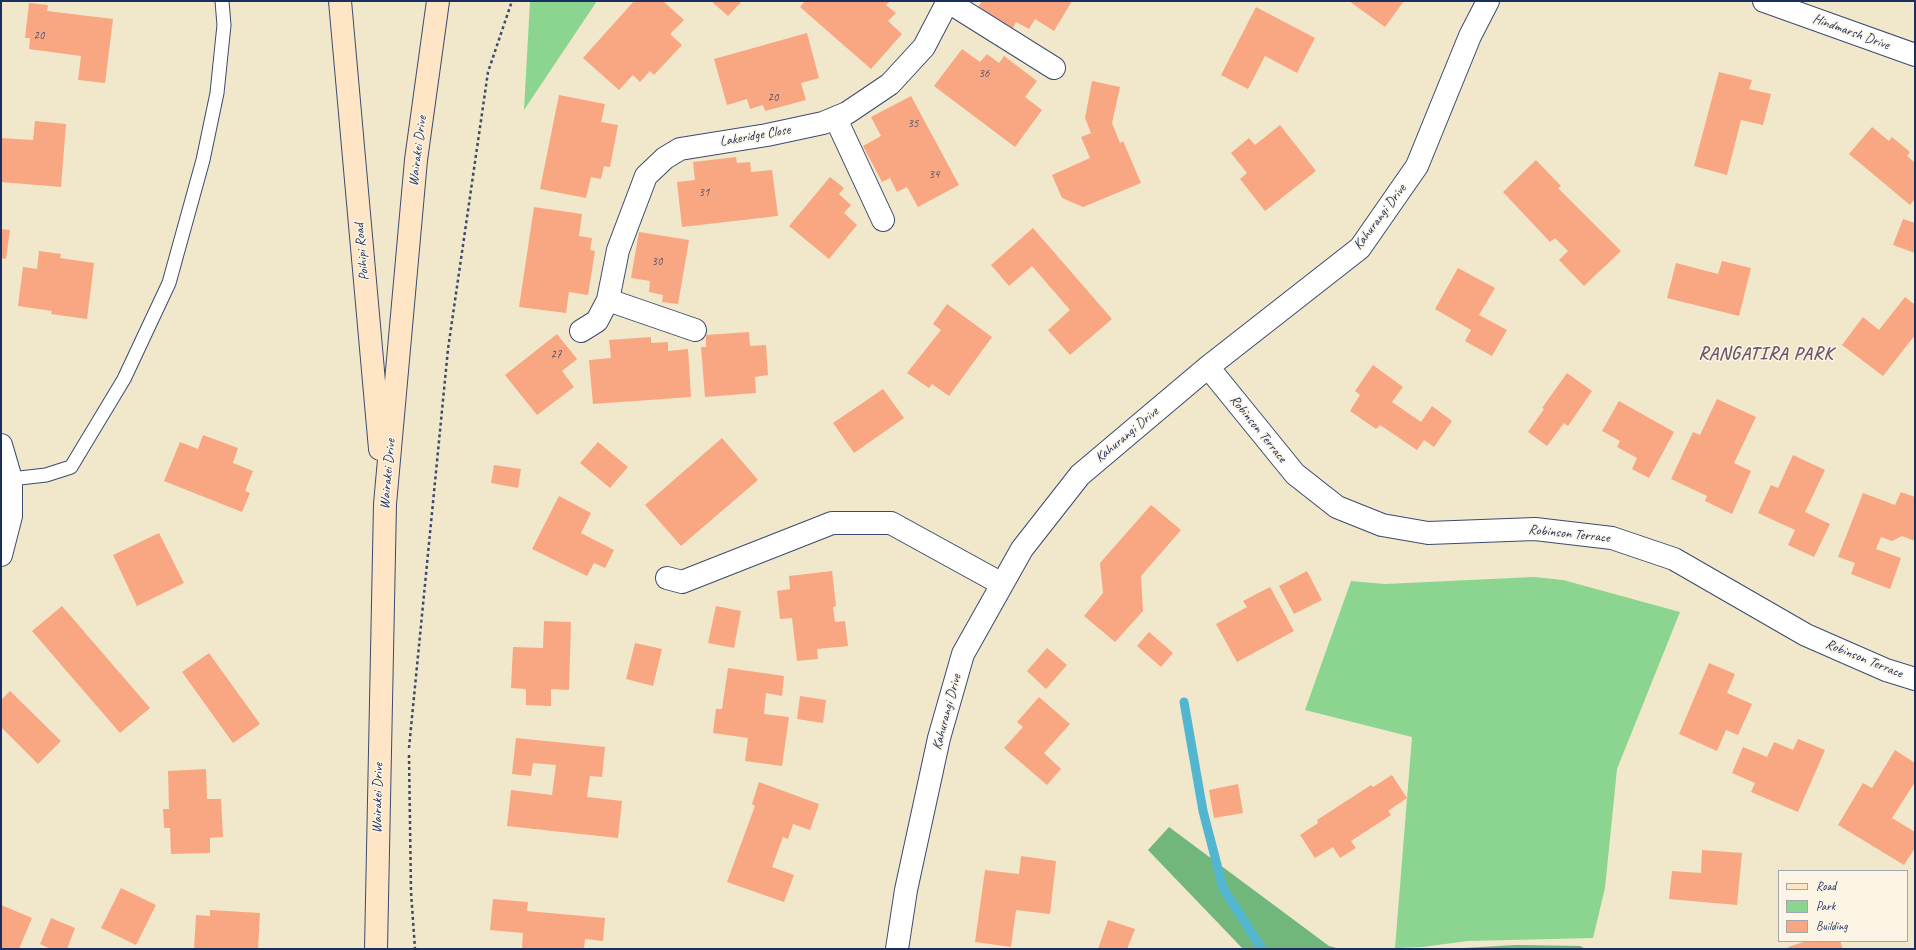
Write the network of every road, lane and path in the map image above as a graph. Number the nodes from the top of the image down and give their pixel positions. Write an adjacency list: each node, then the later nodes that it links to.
1 (222, 1): 17 (lane)
2 (340, 1): 18 (main road, Poihipi Road)
3 (438, 1): 18 (main road, Wairakei Drive)
4 (512, 1): 24 (path)
5 (948, 1): 9 (street); 10 (street, Lakeridge Close)
6 (1488, 1): 15 (street, Kahurangi Drive)
7 (1764, 1): 8 (street, Hindmarsh Drive)
8 (1915, 55)
9 (1054, 68)
10 (836, 119): 11 (street); 12 (street, Lakeridge Close)
11 (883, 220)
12 (608, 300): 13 (street); 14 (street, Lakeridge Close)
13 (695, 330)
14 (581, 331)
15 (1208, 367): 21 (street, Kahurangi Drive); 22 (street, Robinson Terrace)
16 (1, 445): 17 (street)
17 (11, 479): 19 (street)
18 (385, 504): 23 (main road, Wairakei Drive)
19 (1, 555)
20 (667, 578): 21 (street)
21 (1002, 584): 25 (street, Kahurangi Drive)
22 (1915, 679)
23 (376, 949)
24 (415, 949)
25 (897, 949)

